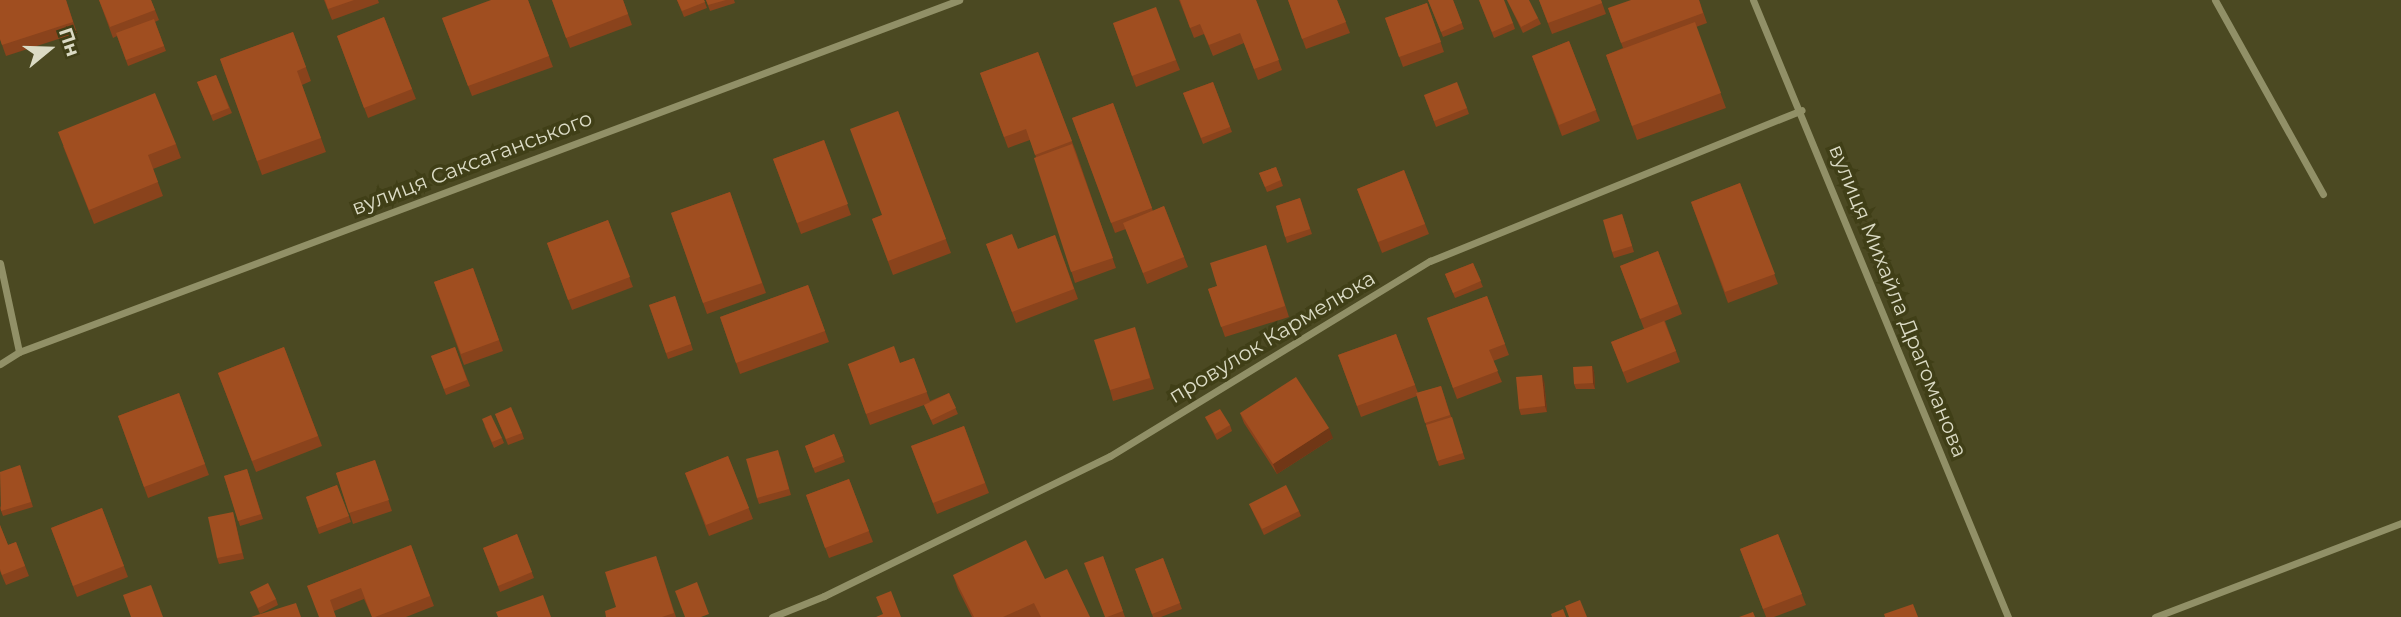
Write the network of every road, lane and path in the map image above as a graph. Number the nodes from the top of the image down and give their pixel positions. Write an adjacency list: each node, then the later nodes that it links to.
1 (959, 0): 7 (street, вулиця Саксаганського)
2 (1753, 0): 4 (street, вулиця Михайла Драгоманова)
3 (2215, 0): 5 (street)
4 (1801, 110): 10 (street, провулок Кармелюка); 11 (street, вулиця Михайла Драгоманова)
5 (2323, 194)
6 (0, 263): 7 (street)
7 (19, 352): 8 (street, вулиця Саксаганського)
8 (0, 364)
9 (2401, 523): 12 (street)
10 (772, 617)
11 (2008, 617)
12 (2155, 617)

